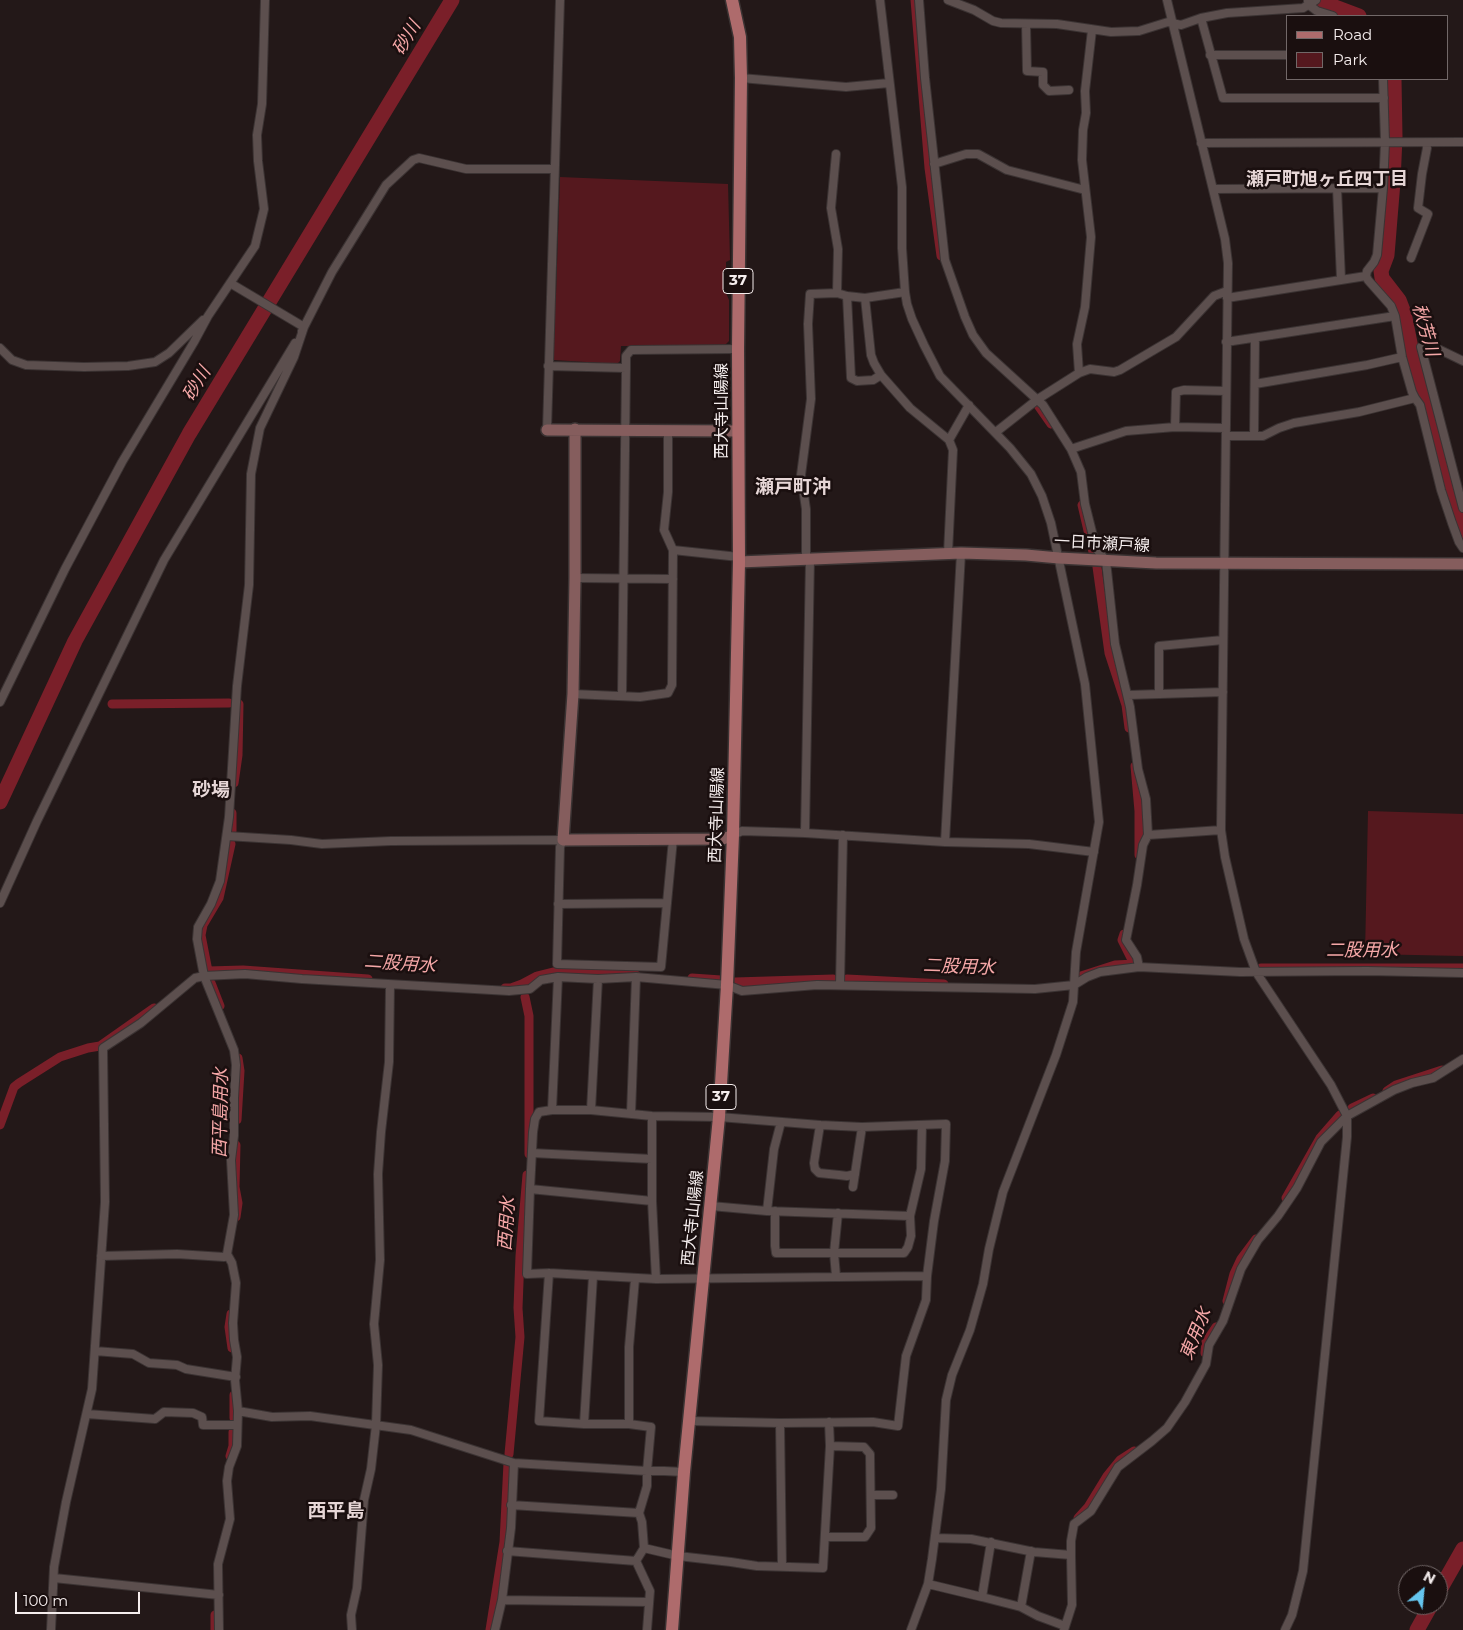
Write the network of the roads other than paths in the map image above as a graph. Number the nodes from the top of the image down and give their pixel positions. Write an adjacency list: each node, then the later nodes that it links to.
1 (265, 0): 35 (street)
2 (560, 0): 27 (street)
3 (732, 0): 16 (main road, 西大寺山陽線 / 37)
4 (880, 0): 18 (street)
5 (919, 0): 26 (street)
6 (948, 0): 11 (street)
7 (1168, 0): 12 (street)
8 (1312, 1): 9 (street); 10 (street)
9 (1330, 15)
10 (1201, 18): 12 (street); 14 (street)
11 (1026, 24): 13 (street); 19 (street)
12 (1173, 24): 13 (street); 23 (street)
13 (1092, 30): 31 (street)
14 (1210, 55): 15 (street); 20 (street)
15 (1286, 55)
16 (741, 78): 18 (street); 47 (main road, 西大寺山陽線 / 37)
17 (1383, 80): 20 (street)
18 (889, 83): 36 (street)
19 (1069, 90)
20 (1384, 98): 21 (street)
21 (1392, 142): 23 (street); 24 (street); 29 (street)
22 (1463, 142): 24 (street)
23 (1201, 143): 30 (street)
24 (1426, 143): 32 (street)
25 (836, 154): 37 (street)
26 (934, 164): 31 (street); 57 (street)
27 (554, 170): 43 (street); 50 (street)
28 (1337, 188): 29 (street); 30 (street); 34 (street)
29 (1383, 188): 33 (street)
30 (1213, 189): 38 (street)
31 (1085, 190): 53 (street)
32 (1411, 258)
33 (1366, 276): 34 (street); 42 (street)
34 (1341, 279): 38 (street)
35 (230, 283): 41 (street); 43 (street)
36 (904, 292): 40 (street); 58 (street)
37 (837, 293): 39 (street); 77 (street)
38 (1227, 295): 45 (street); 53 (street)
39 (847, 296): 40 (street); 52 (street)
40 (865, 298): 52 (street)
41 (208, 316): 46 (street); 90 (street)
42 (1395, 316): 44 (street); 48 (street)
43 (304, 327): 96 (street); 102 (street)
44 (1255, 339): 45 (street); 54 (street)
45 (1226, 342): 55 (street)
46 (0, 348)
47 (738, 349): 51 (street); 64 (main road, 西大寺山陽線 / 37)
48 (1402, 357): 54 (street); 56 (street)
49 (1463, 361): 70 (street)
50 (548, 366): 51 (street); 60 (street)
51 (626, 368): 62 (street)
52 (881, 374): 68 (street)
53 (1078, 374): 57 (street)
54 (1255, 384): 67 (street)
55 (1226, 391): 59 (street); 66 (street)
56 (1415, 398): 67 (street); 71 (street)
57 (1038, 399): 65 (street); 69 (street)
58 (969, 405): 65 (street); 68 (street)
59 (1174, 427): 66 (street); 69 (street)
60 (547, 430): 61 (street)
61 (575, 430): 62 (street); 81 (street)
62 (625, 430): 63 (street); 82 (street)
63 (668, 431): 64 (street); 72 (street)
64 (738, 431): 76 (main road, 西大寺山陽線 / 37)
65 (996, 432): 75 (street)
66 (1226, 432): 67 (street); 79 (street)
67 (1254, 436)
68 (949, 440): 73 (street)
69 (1071, 449): 78 (street)
70 (1463, 508)
71 (1463, 548)
72 (673, 550): 76 (street); 83 (street)
73 (948, 553): 74 (street, 一日市瀬戸線); 77 (street, 一日市瀬戸線)
74 (961, 553): 75 (street, 一日市瀬戸線); 99 (street)
75 (1058, 558): 78 (street, 一日市瀬戸線); 100 (street)
76 (739, 559): 77 (street, 一日市瀬戸線); 93 (main road, 西大寺山陽線 / 37)
77 (808, 559): 92 (street)
78 (1106, 561): 79 (street, 一日市瀬戸線); 88 (street)
79 (1224, 562): 80 (street, 一日市瀬戸線); 84 (street)
80 (1463, 564)
81 (575, 578): 82 (street); 86 (street)
82 (624, 578): 83 (street); 89 (street)
83 (673, 579): 89 (street)
84 (1223, 640): 85 (street); 87 (street)
85 (1224, 692): 87 (street); 91 (street)
86 (573, 694): 89 (street); 98 (street)
87 (1159, 694): 88 (street)
88 (1128, 695): 95 (street)
89 (622, 696)
90 (0, 702)
91 (1222, 830): 95 (street); 105 (street)
92 (805, 833): 93 (street); 94 (street)
93 (733, 835): 97 (street); 112 (main road, 西大寺山陽線 / 37)
94 (843, 835): 99 (street); 113 (street)
95 (1148, 835): 104 (street)
96 (227, 836): 98 (street); 107 (street)
97 (672, 838): 98 (street); 101 (street)
98 (563, 840): 103 (street)
99 (945, 842): 100 (street)
100 (1094, 852): 114 (street)
101 (667, 903): 103 (street); 103 (street)
102 (0, 904)
103 (558, 904)
104 (1139, 966): 105 (street); 114 (street)
105 (1256, 972): 106 (street); 120 (street)
106 (1463, 973)
107 (204, 976): 111 (street); 137 (street); 138 (street)
108 (558, 977): 110 (street); 111 (street); 116 (street)
109 (636, 978): 110 (street); 112 (street); 118 (street)
110 (598, 979): 117 (street)
111 (390, 984): 156 (street)
112 (728, 985): 113 (street); 121 (main road, 西大寺山陽線 / 37)
113 (840, 985): 114 (street)
114 (1074, 985): 166 (street)
115 (1463, 1059): 120 (street)
116 (552, 1110): 117 (street); 126 (street)
117 (591, 1110): 118 (street)
118 (631, 1114): 119 (street)
119 (652, 1116): 121 (street); 127 (street)
120 (1347, 1116): 171 (street); 190 (street)
121 (720, 1118): 122 (street); 132 (main road, 西大寺山陽線 / 37)
122 (781, 1122): 124 (street); 133 (street)
123 (922, 1125): 125 (street); 135 (street); 142 (street)
124 (820, 1126): 125 (street); 128 (street)
125 (862, 1127): 128 (street)
126 (532, 1154): 127 (street); 130 (street)
127 (652, 1159): 131 (street)
128 (854, 1174): 129 (street)
129 (852, 1187)
130 (530, 1189): 131 (street); 139 (street)
131 (652, 1201): 145 (street)
132 (710, 1206): 133 (street); 143 (main road, 西大寺山陽線 / 37)
133 (771, 1211): 134 (street); 136 (street)
134 (838, 1213): 135 (street); 136 (street)
135 (910, 1216): 136 (street)
136 (834, 1253): 141 (street)
137 (101, 1256): 138 (street); 146 (street)
138 (228, 1256): 147 (street)
139 (549, 1274): 140 (street); 153 (street)
140 (592, 1276): 144 (street); 153 (street)
141 (836, 1276): 142 (street); 143 (street)
142 (927, 1276): 151 (street)
143 (703, 1278): 145 (street); 150 (main road, 西大寺山陽線 / 37)
144 (635, 1279): 145 (street); 154 (street)
145 (656, 1279)
146 (95, 1351): 147 (street); 149 (street)
147 (236, 1377): 148 (street)
148 (238, 1411): 155 (street); 156 (street)
149 (87, 1414): 155 (street); 175 (street)
150 (689, 1421): 152 (street); 160 (main road, 西大寺山陽線 / 37)
151 (830, 1422): 152 (street); 157 (street)
152 (780, 1423): 174 (street)
153 (584, 1424): 154 (street)
154 (629, 1424): 159 (street)
155 (236, 1425): 177 (street)
156 (376, 1425): 158 (street); 185 (street)
157 (830, 1446): 161 (street); 165 (street)
158 (514, 1463): 159 (street); 163 (street)
159 (647, 1471): 160 (street); 164 (street)
160 (684, 1472): 172 (main road, 西大寺山陽線 / 37)
161 (870, 1495): 162 (street); 165 (street)
162 (892, 1495)
163 (511, 1505): 164 (street); 169 (street)
164 (639, 1513): 168 (street)
165 (825, 1537): 174 (street)
166 (935, 1538): 167 (street); 176 (street)
167 (991, 1542): 170 (street); 178 (street)
168 (644, 1548): 172 (street); 173 (street)
169 (507, 1551): 173 (street); 179 (street)
170 (1031, 1552): 171 (street); 181 (street)
171 (1071, 1555): 182 (street)
172 (678, 1556): 174 (street); 188 (main road, 西大寺山陽線 / 37)
173 (636, 1560): 180 (street)
174 (782, 1566)
175 (54, 1578): 177 (street); 183 (street)
176 (928, 1584): 178 (street); 189 (street)
177 (219, 1595): 184 (street)
178 (982, 1596): 181 (street)
179 (502, 1600): 180 (street); 186 (street)
180 (649, 1602): 187 (street)
181 (1021, 1607): 182 (street)
182 (1065, 1628)
183 (51, 1630)
184 (219, 1630)
185 (352, 1630)
186 (495, 1630)
187 (647, 1630)
188 (672, 1630)
189 (911, 1630)
190 (1285, 1630)

